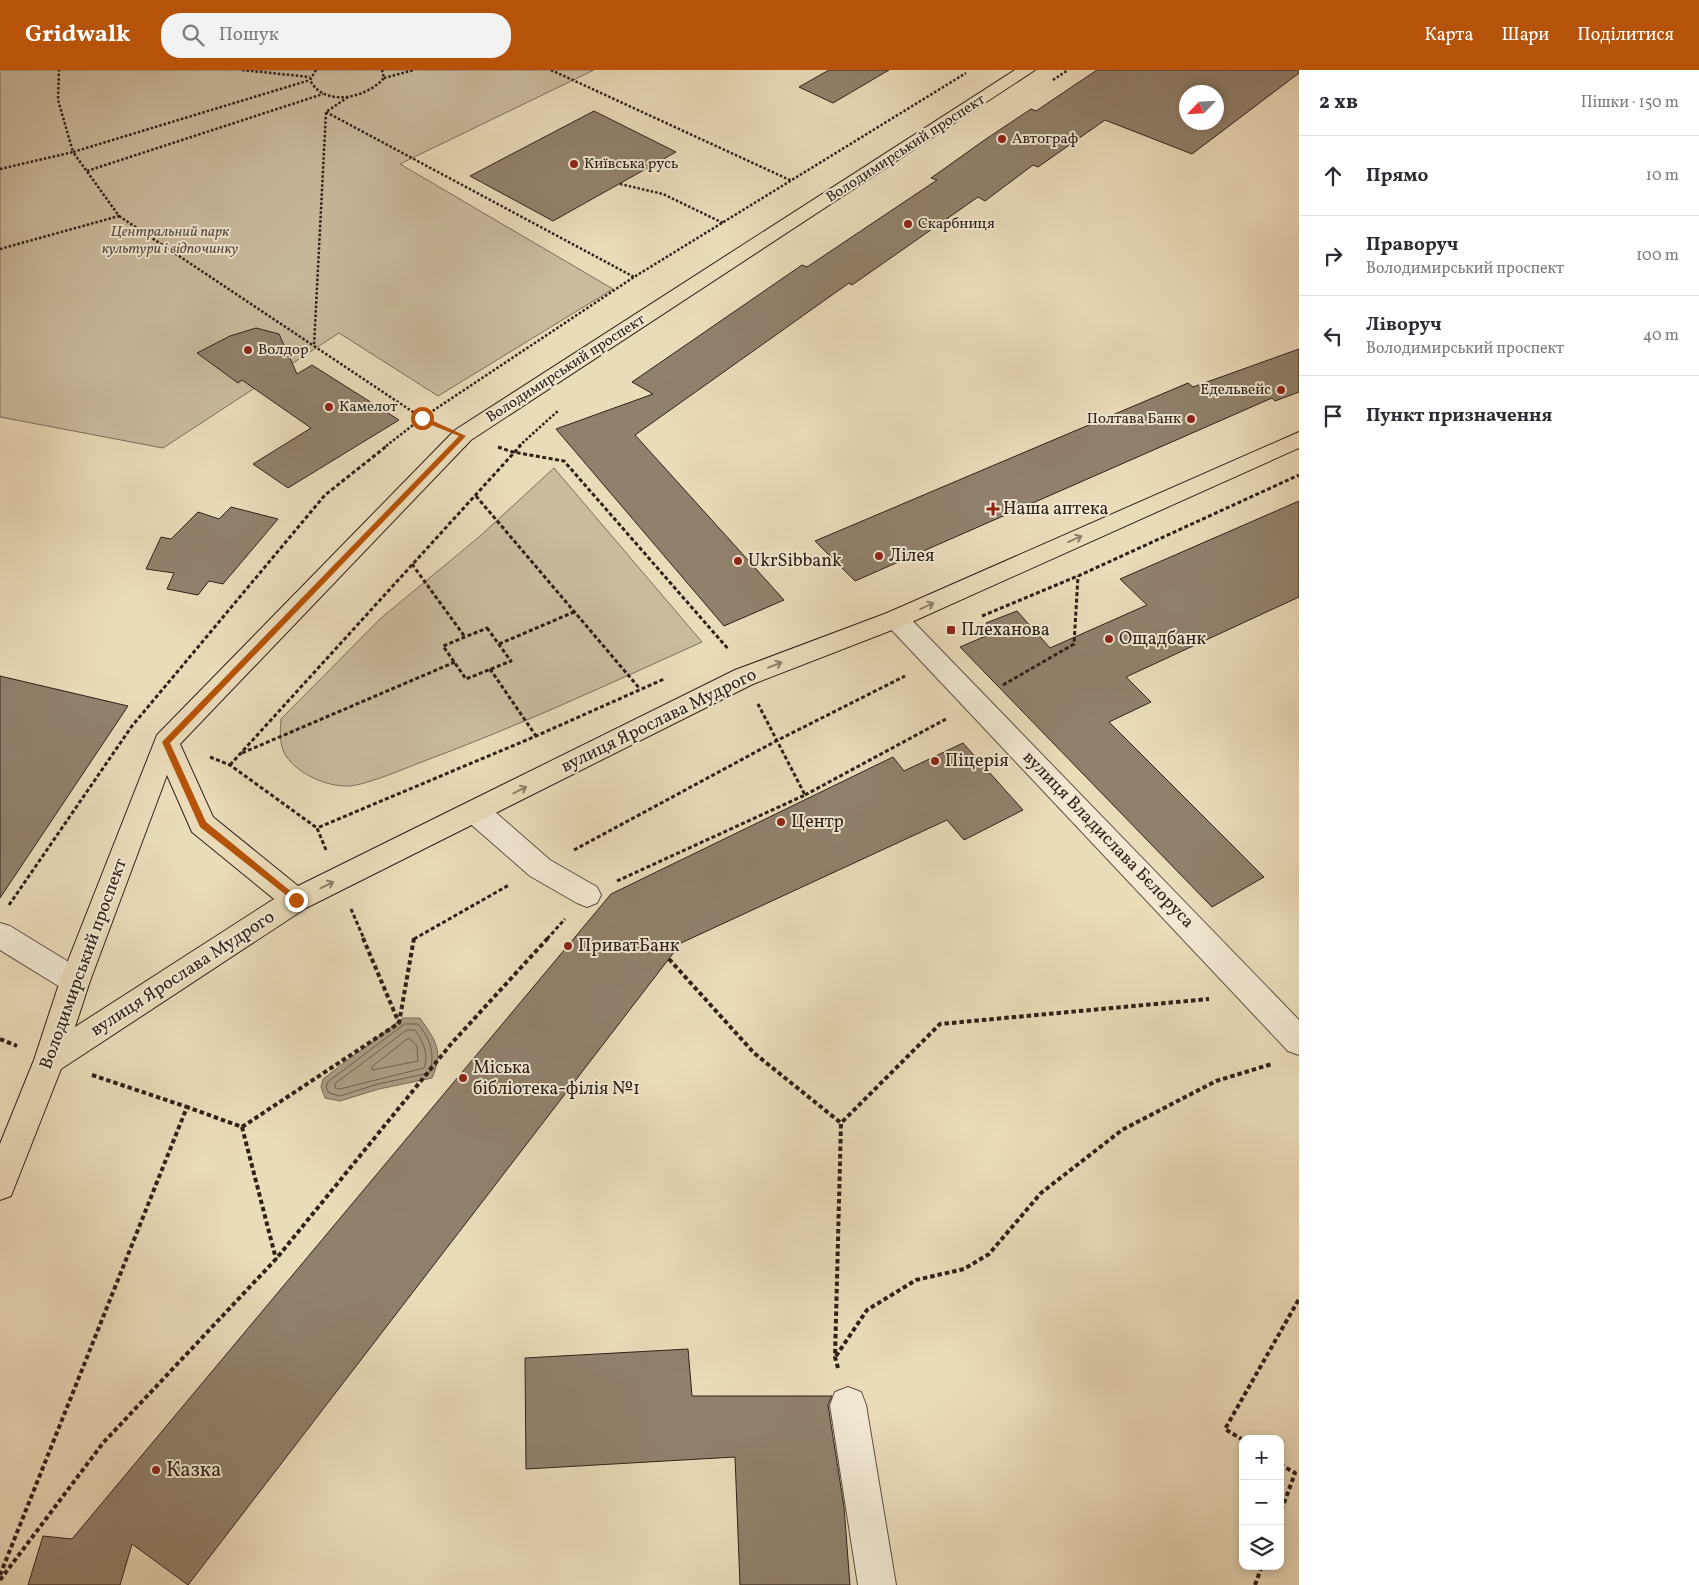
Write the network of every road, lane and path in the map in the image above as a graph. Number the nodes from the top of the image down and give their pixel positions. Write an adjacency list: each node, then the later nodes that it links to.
1 (59, 70): 13 (path)
2 (242, 70): 9 (path)
3 (316, 70): 9 (path)
4 (382, 70): 8 (path)
5 (414, 70): 8 (path)
6 (551, 70): 16 (path)
7 (1027, 70): 23 (main road, Володимирський проспект)
8 (384, 78): 11 (path)
9 (310, 79): 10 (path); 13 (path)
10 (323, 94): 11 (path); 15 (path)
11 (348, 97): 12 (path)
12 (326, 112): 21 (path); 22 (path)
13 (73, 152): 14 (path); 15 (path)
14 (0, 169)
15 (87, 171): 18 (path)
16 (792, 181)
17 (620, 184): 19 (path)
18 (119, 216): 20 (path); 22 (path)
19 (723, 223)
20 (0, 249)
21 (634, 277)
22 (314, 346): 23 (path)
23 (463, 436): 25 (path); 42 (main road, Володимирський проспект)
24 (1299, 439): 31 (main road, вулиця Ярослава Мудрого, one-way to 24)
25 (513, 452): 27 (path); 37 (path)
26 (1299, 475): 30 (path)
27 (476, 496): 28 (path); 29 (path)
28 (412, 564): 32 (path); 43 (path)
29 (574, 612): 34 (path); 38 (path)
30 (981, 617)
31 (896, 619): 33 (street, вулиця Владислава Бєлоруса); 37 (main road, вулиця Ярослава Мудрого, one-way to 31)
32 (465, 637): 34 (path); 35 (path)
33 (919, 643): 41 (path); 53 (street, вулиця Владислава Бєлоруса)
34 (499, 644): 36 (path)
35 (456, 662): 36 (path); 43 (path)
36 (490, 669): 40 (path)
37 (744, 677): 41 (path); 45 (main road, вулиця Ярослава Мудрого, one-way to 37)
38 (640, 689)
39 (132, 726): 42 (path)
40 (536, 736)
41 (778, 740): 47 (path); 48 (path)
42 (166, 742): 44 (path); 49 (main road); 52 (main road, Володимирський проспект)
43 (240, 754): 44 (path)
44 (230, 764): 46 (path)
45 (476, 812): 47 (street); 49 (main road, вулиця Ярослава Мудрого, one-way to 45)
46 (317, 828)
47 (540, 868): 48 (street); 58 (path)
48 (587, 895): 60 (path)
49 (296, 900): 55 (main road, вулиця Ярослава Мудрого)
50 (0, 936): 52 (street)
51 (669, 959): 57 (path)
52 (75, 981): 55 (main road, Володимирський проспект)
53 (1257, 995): 54 (street, вулиця Владислава Бєлоруса); 57 (path)
54 (1299, 1041)
55 (49, 1060): 59 (main road, Володимирський проспект)
56 (1280, 1061): 62 (path)
57 (841, 1123): 62 (path)
58 (242, 1127): 60 (path); 68 (path)
59 (0, 1185)
60 (276, 1259): 69 (path)
61 (1299, 1299): 64 (path)
62 (835, 1356): 63 (path)
63 (848, 1405): 70 (street)
64 (1239, 1438)
65 (1284, 1467): 66 (path)
66 (1284, 1503)
67 (1261, 1570): 71 (path)
68 (0, 1575)
69 (0, 1580)
70 (877, 1585)
71 (1255, 1585)

